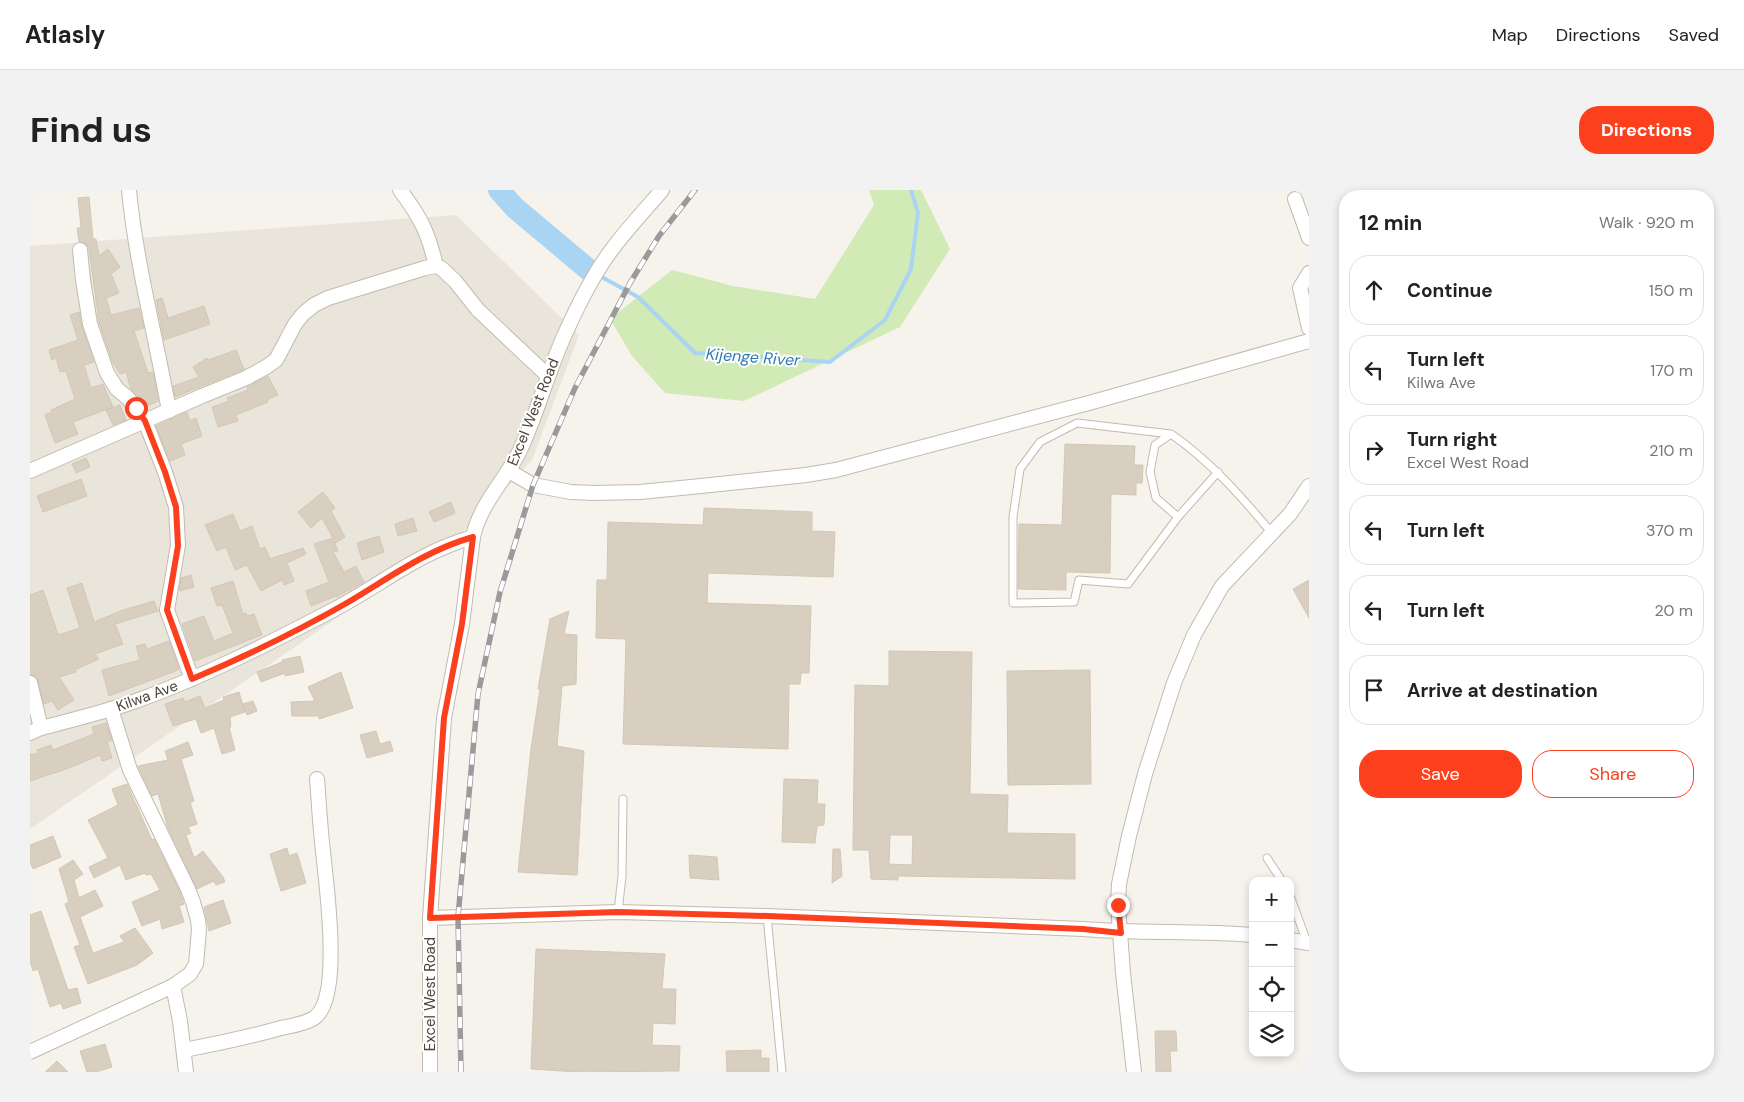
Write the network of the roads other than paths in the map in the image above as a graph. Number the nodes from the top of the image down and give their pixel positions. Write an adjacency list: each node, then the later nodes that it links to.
1 (129, 190): 12 (street)
2 (400, 190): 7 (street)
3 (662, 190): 11 (street, Excel West Road)
4 (1295, 199): 5 (street)
5 (1309, 238)
6 (80, 250): 13 (street)
7 (436, 266): 11 (street); 12 (street)
8 (1309, 273): 9 (street)
9 (1309, 328)
10 (1309, 341): 16 (street)
11 (548, 376): 16 (street, Excel West Road)
12 (169, 411): 13 (street)
13 (145, 421): 15 (street); 22 (street)
14 (1171, 434): 17 (lane); 19 (lane); 19 (lane)
15 (30, 472)
16 (509, 472): 21 (street, Excel West Road)
17 (1218, 472): 19 (lane); 20 (lane)
18 (1309, 486): 20 (street)
19 (1178, 516)
20 (1271, 532): 34 (street)
21 (473, 537): 22 (street, Kilwa Ave); 33 (street, Excel West Road)
22 (192, 679): 24 (street, Kilwa Ave)
23 (30, 683): 25 (street)
24 (111, 710): 25 (street, Kilwa Ave); 38 (street)
25 (35, 730)
26 (317, 779): 39 (street)
27 (623, 799): 31 (lane)
28 (1267, 858): 29 (lane)
29 (1279, 877)
30 (1294, 906): 37 (lane)
31 (618, 912): 32 (street); 33 (street)
32 (768, 916): 34 (street); 43 (lane)
33 (430, 918): 42 (street, Excel West Road)
34 (1121, 933): 35 (street); 44 (street)
35 (1249, 935)
36 (1294, 941): 37 (street)
37 (1308, 943)
38 (173, 986): 39 (street); 40 (street)
39 (184, 1050): 41 (street)
40 (30, 1052)
41 (186, 1072)
42 (430, 1072)
43 (782, 1072)
44 (1134, 1072)

